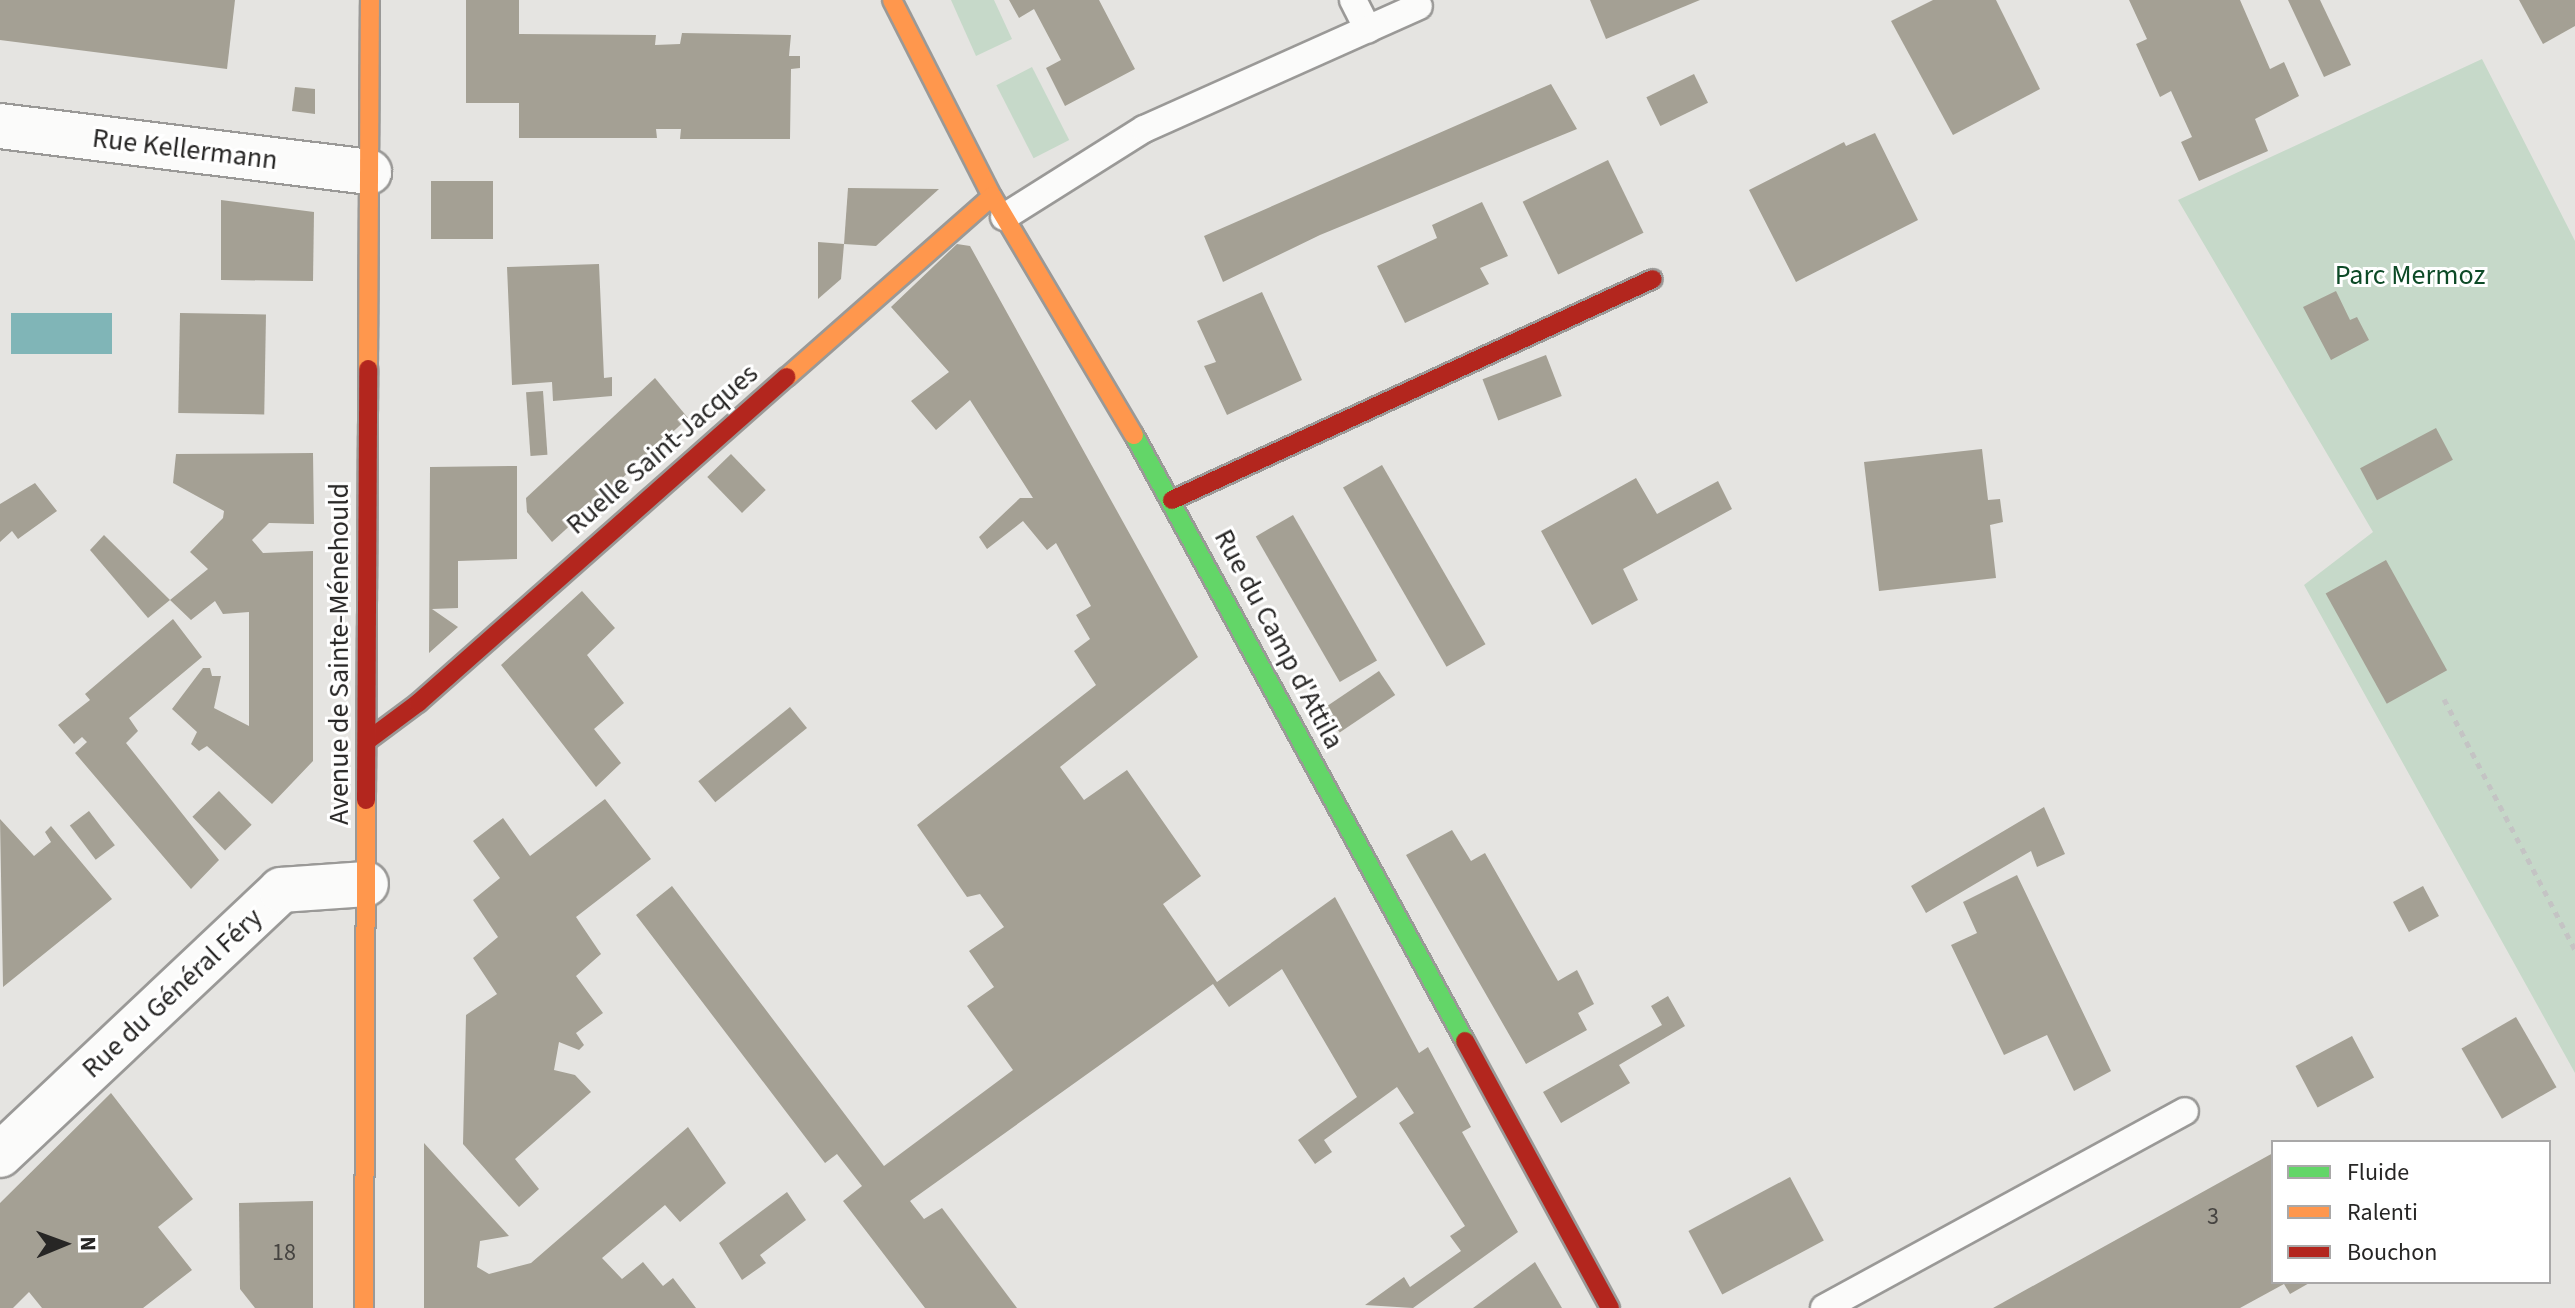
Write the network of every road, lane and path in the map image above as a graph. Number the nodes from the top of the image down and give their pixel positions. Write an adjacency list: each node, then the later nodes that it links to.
1 (370, 0): 7 (street, Avenue de Sainte-Ménehould)
2 (892, 0): 8 (street, Rue du Camp d'Attila)
3 (1353, 0): 5 (lane)
4 (1419, 6): 5 (lane)
5 (1368, 29): 8 (lane)
6 (0, 126): 7 (street, Rue Kellermann)
7 (369, 172): 12 (street, Avenue de Sainte-Ménehould)
8 (998, 206): 10 (street, Rue du Camp d'Attila); 12 (street, Ruelle Saint-Jacques)
9 (1653, 279): 10 (street)
10 (1172, 500): 18 (street, Rue du Camp d'Attila)
11 (2444, 699): 14 (path)
12 (367, 741): 13 (street, Avenue de Sainte-Ménehould)
13 (366, 884): 16 (street, Rue du Général Féry); 17 (street, Avenue de Sainte-Ménehould)
14 (2575, 950)
15 (2185, 1111): 19 (lane)
16 (0, 1155)
17 (364, 1308)
18 (1610, 1308)
19 (1824, 1308)

